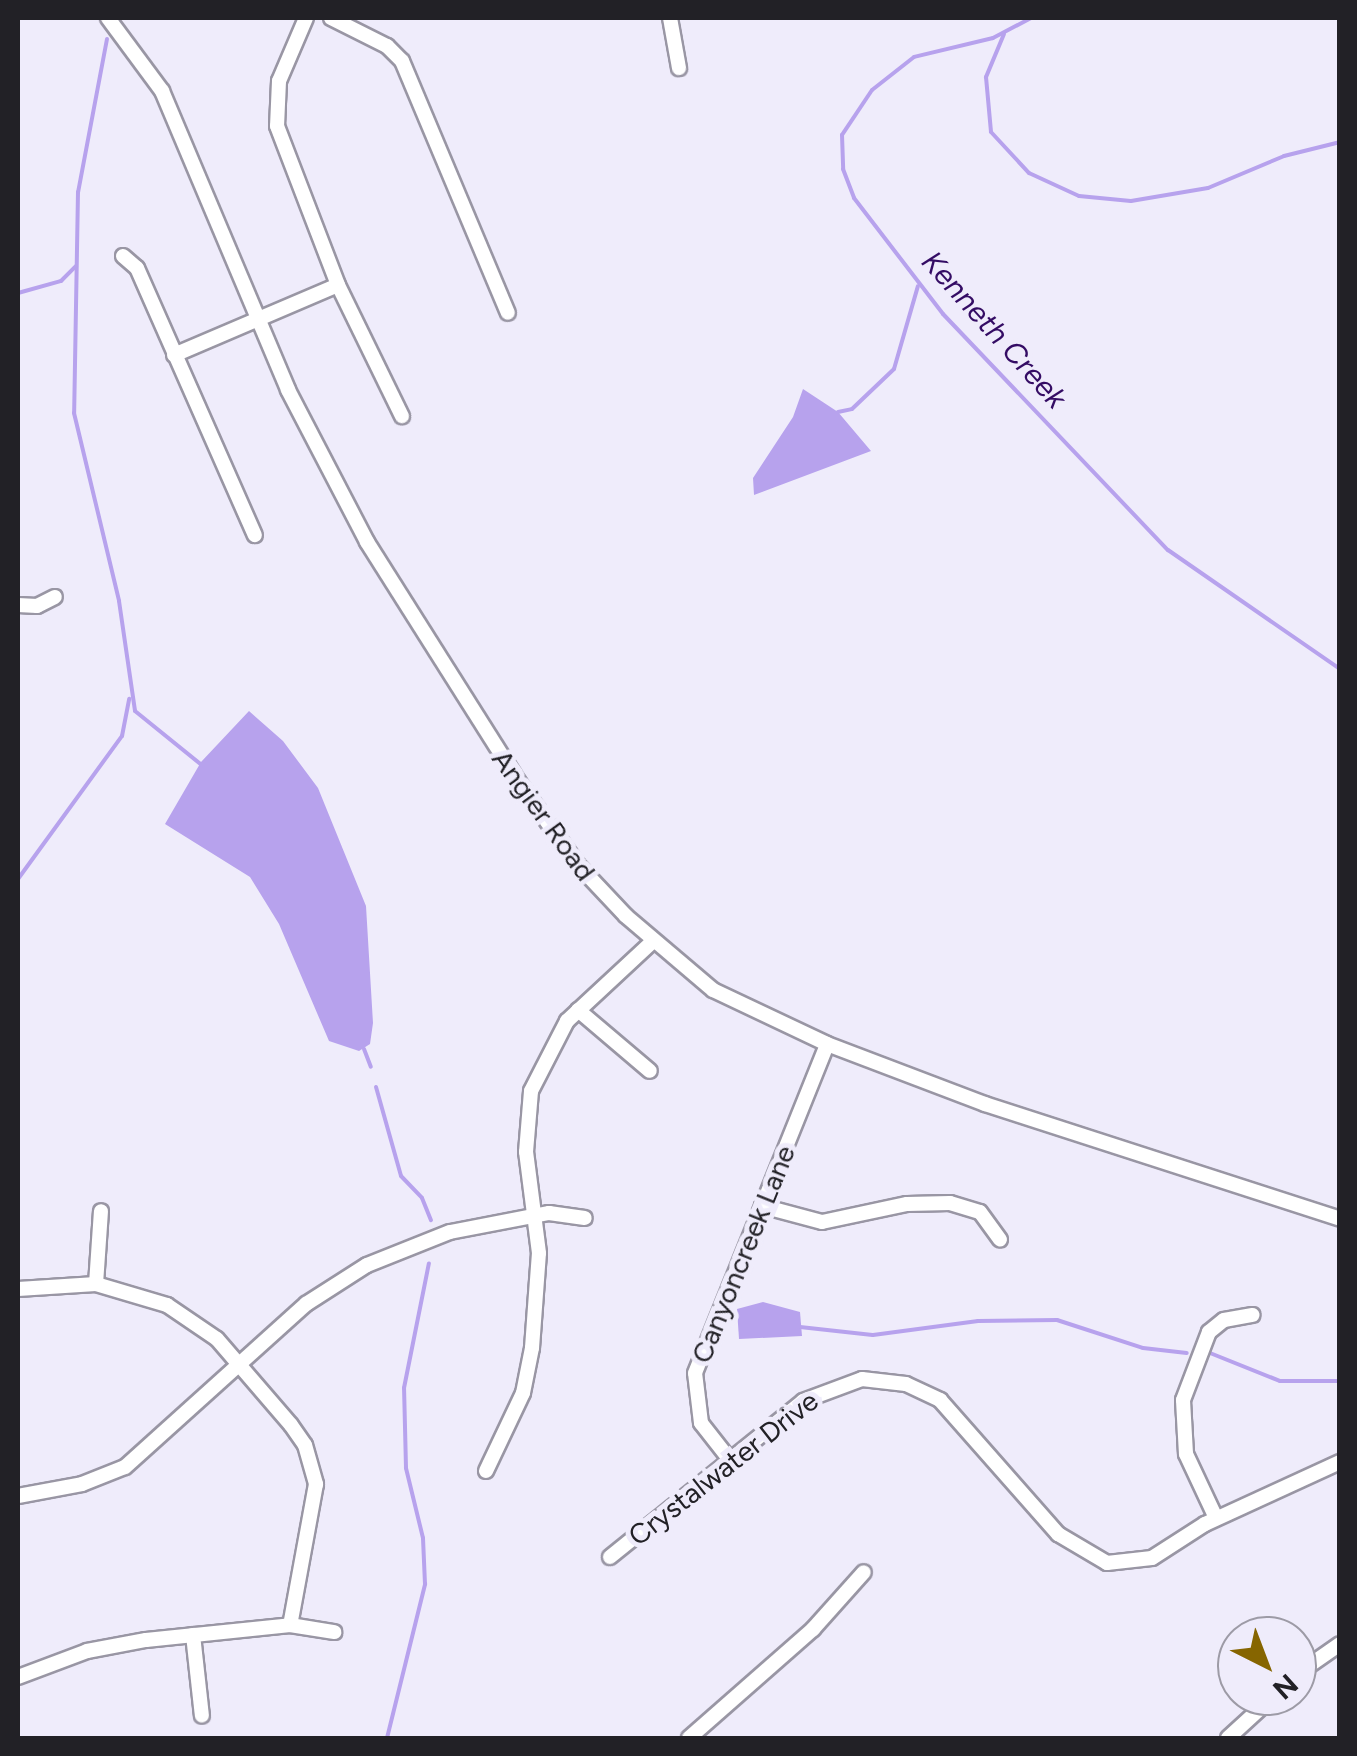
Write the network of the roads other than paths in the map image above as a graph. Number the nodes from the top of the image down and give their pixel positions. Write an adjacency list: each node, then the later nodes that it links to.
1 (108, 18): 9 (street, Angier Road)
2 (306, 18): 7 (street)
3 (330, 18): 8 (street)
4 (670, 18): 5 (street)
5 (680, 68)
6 (122, 256): 10 (street)
7 (338, 285): 9 (street); 11 (street)
8 (508, 313)
9 (257, 320): 10 (street); 15 (street, Angier Road)
10 (174, 354): 12 (street)
11 (402, 416)
12 (254, 535)
13 (55, 598): 14 (street)
14 (18, 605)
15 (653, 941): 16 (street); 17 (street, Angier Road)
16 (578, 1010): 18 (street); 21 (street)
17 (827, 1044): 19 (street, Canyoncreek Lane); 23 (street, Angier Road)
18 (650, 1072)
19 (762, 1206): 24 (street); 29 (street, Canyoncreek Lane)
20 (102, 1212): 25 (street)
21 (536, 1215): 22 (street); 28 (street); 31 (street)
22 (584, 1218)
23 (1340, 1219)
24 (1000, 1240)
25 (96, 1284): 26 (street); 28 (street)
26 (18, 1289)
27 (1253, 1315): 33 (street)
28 (240, 1363): 32 (street); 36 (street)
29 (730, 1460): 33 (street, Crystalwater Drive); 34 (street, Crystalwater Drive)
30 (1340, 1462): 33 (street, Crystalwater Drive)
31 (486, 1471)
32 (18, 1496)
33 (1216, 1518)
34 (610, 1558)
35 (864, 1572): 45 (street)
36 (290, 1625): 37 (street); 38 (street)
37 (334, 1632)
38 (193, 1635): 41 (street); 42 (street)
39 (1340, 1644): 40 (street)
40 (1317, 1660)
41 (18, 1677)
42 (202, 1716)
43 (1255, 1716): 44 (street)
44 (1236, 1736)
45 (689, 1738)

